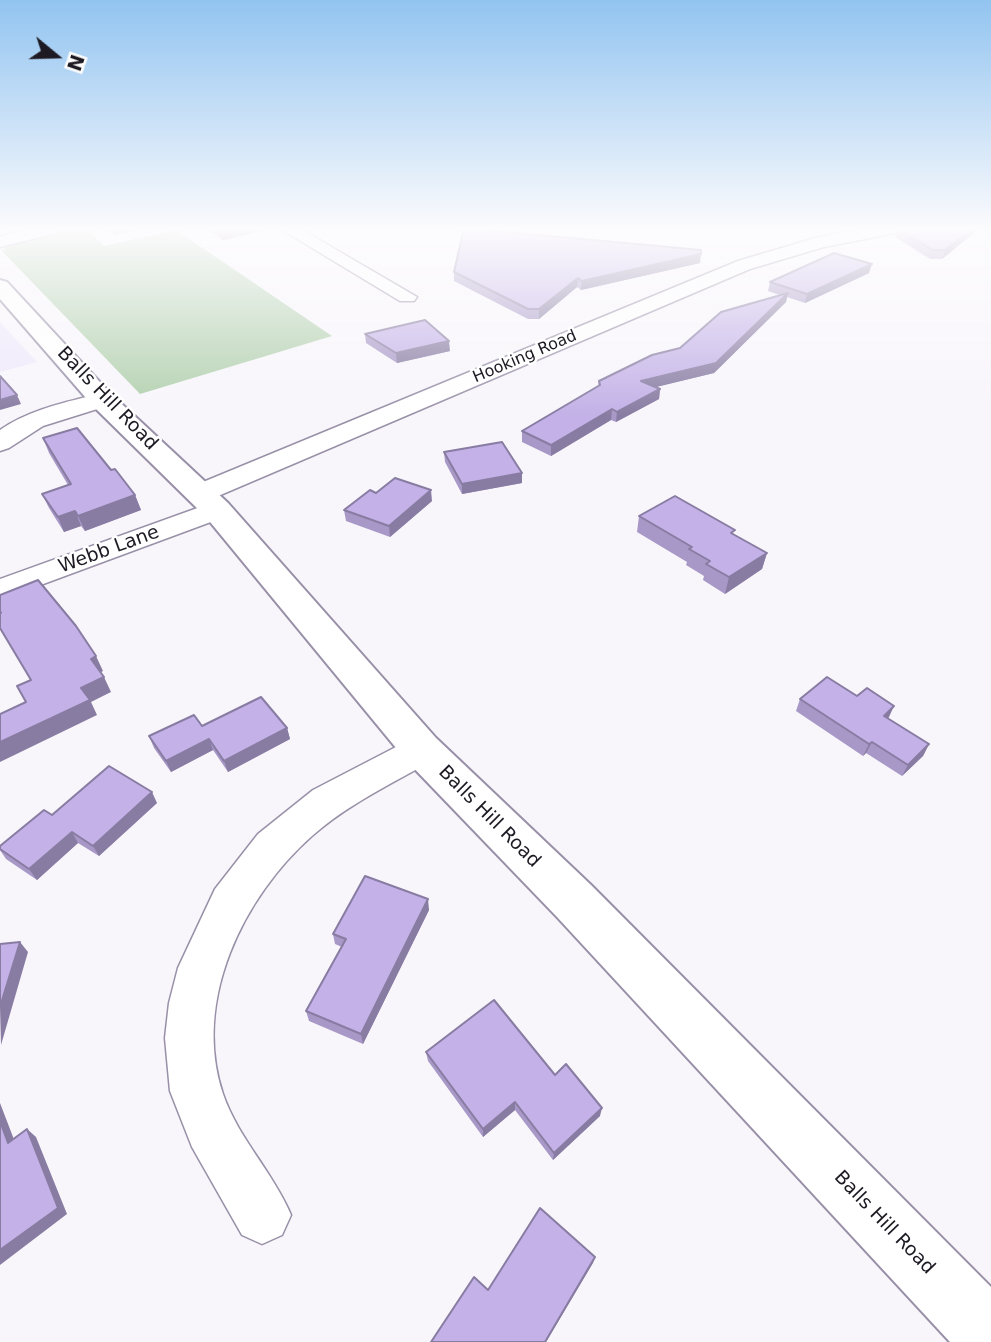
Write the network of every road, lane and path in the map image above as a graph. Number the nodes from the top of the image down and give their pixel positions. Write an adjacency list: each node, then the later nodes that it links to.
1 (4, 291): 5 (street, Balls Hill Road)
2 (396, 291): 4 (street)
3 (686, 291): 7 (street, Hooking Road)
4 (407, 297)
5 (102, 400): 6 (street); 7 (street, Balls Hill Road)
6 (0, 443)
7 (209, 501): 8 (street, Webb Lane); 9 (street, Balls Hill Road)
8 (0, 590)
9 (421, 749): 10 (street); 11 (street, Balls Hill Road)
10 (262, 1214)
11 (991, 1336)

